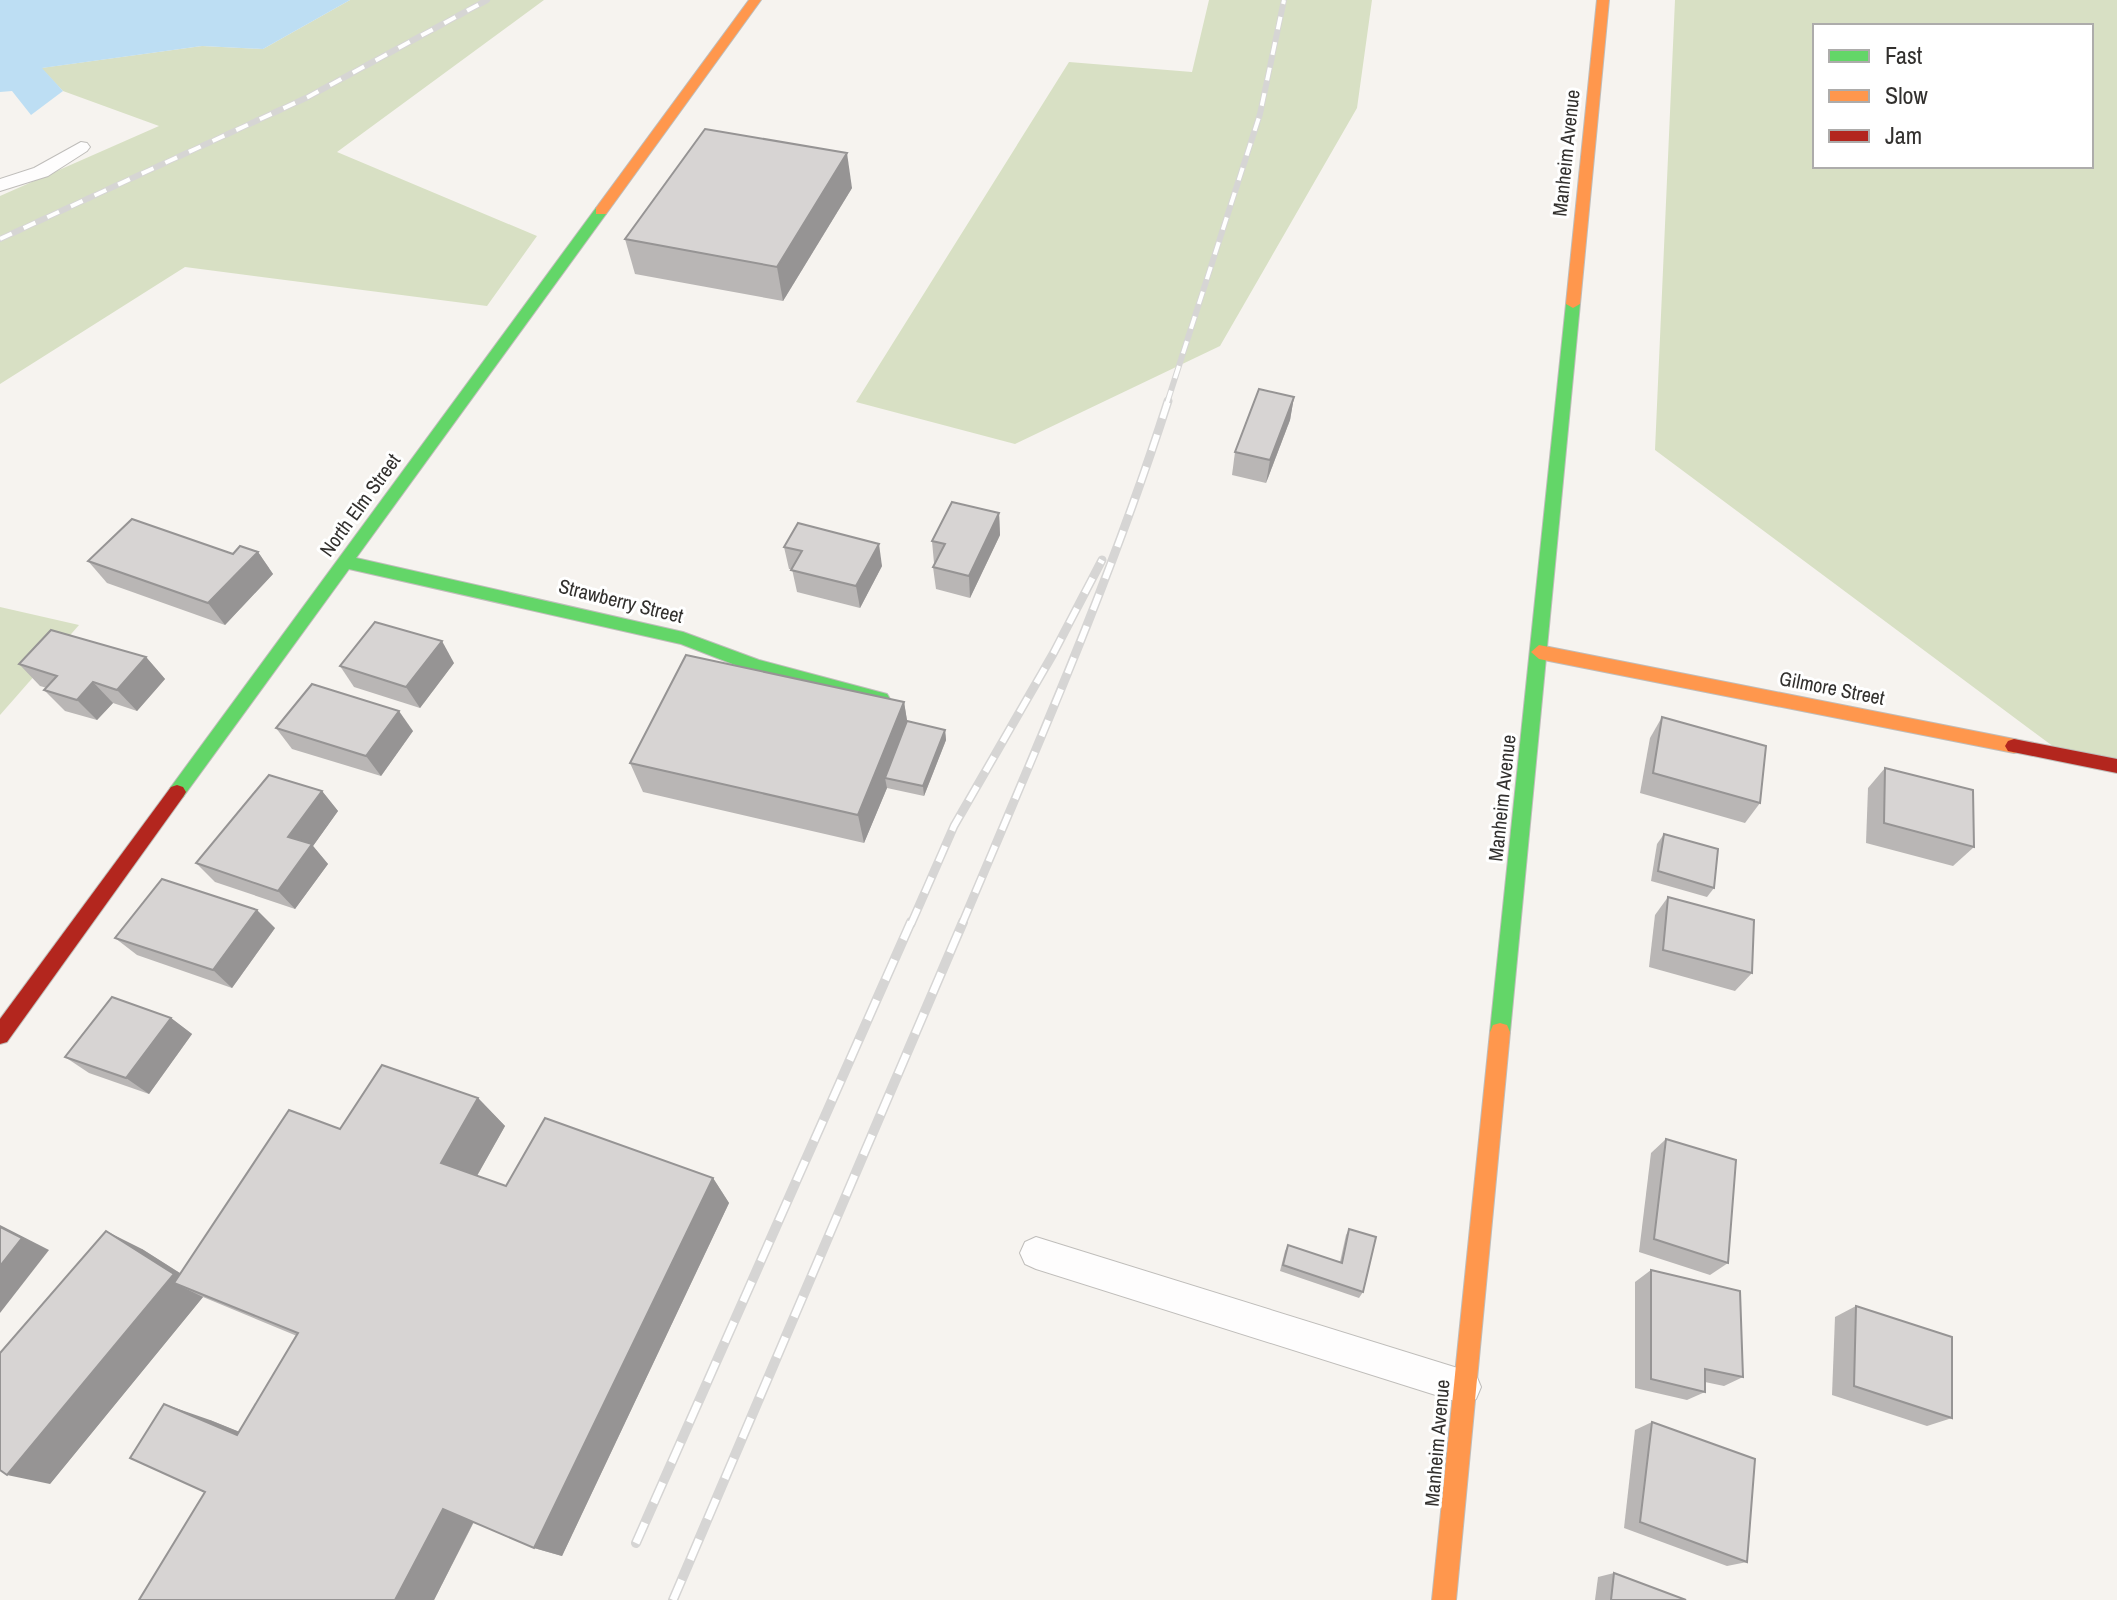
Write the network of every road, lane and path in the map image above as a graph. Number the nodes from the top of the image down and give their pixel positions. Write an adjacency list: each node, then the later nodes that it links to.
1 (755, 0): 5 (street, North Elm Street)
2 (1603, 0): 6 (street, Manheim Avenue)
3 (81, 147): 4 (lane)
4 (0, 185)
5 (346, 562): 7 (street, Strawberry Street); 9 (street, North Elm Street)
6 (1539, 652): 8 (street, Gilmore Street); 11 (street, Manheim Avenue)
7 (881, 699)
8 (2117, 766)
9 (0, 1035)
10 (1036, 1253): 11 (lane)
11 (1464, 1387): 12 (street, Manheim Avenue)
12 (1444, 1600)

